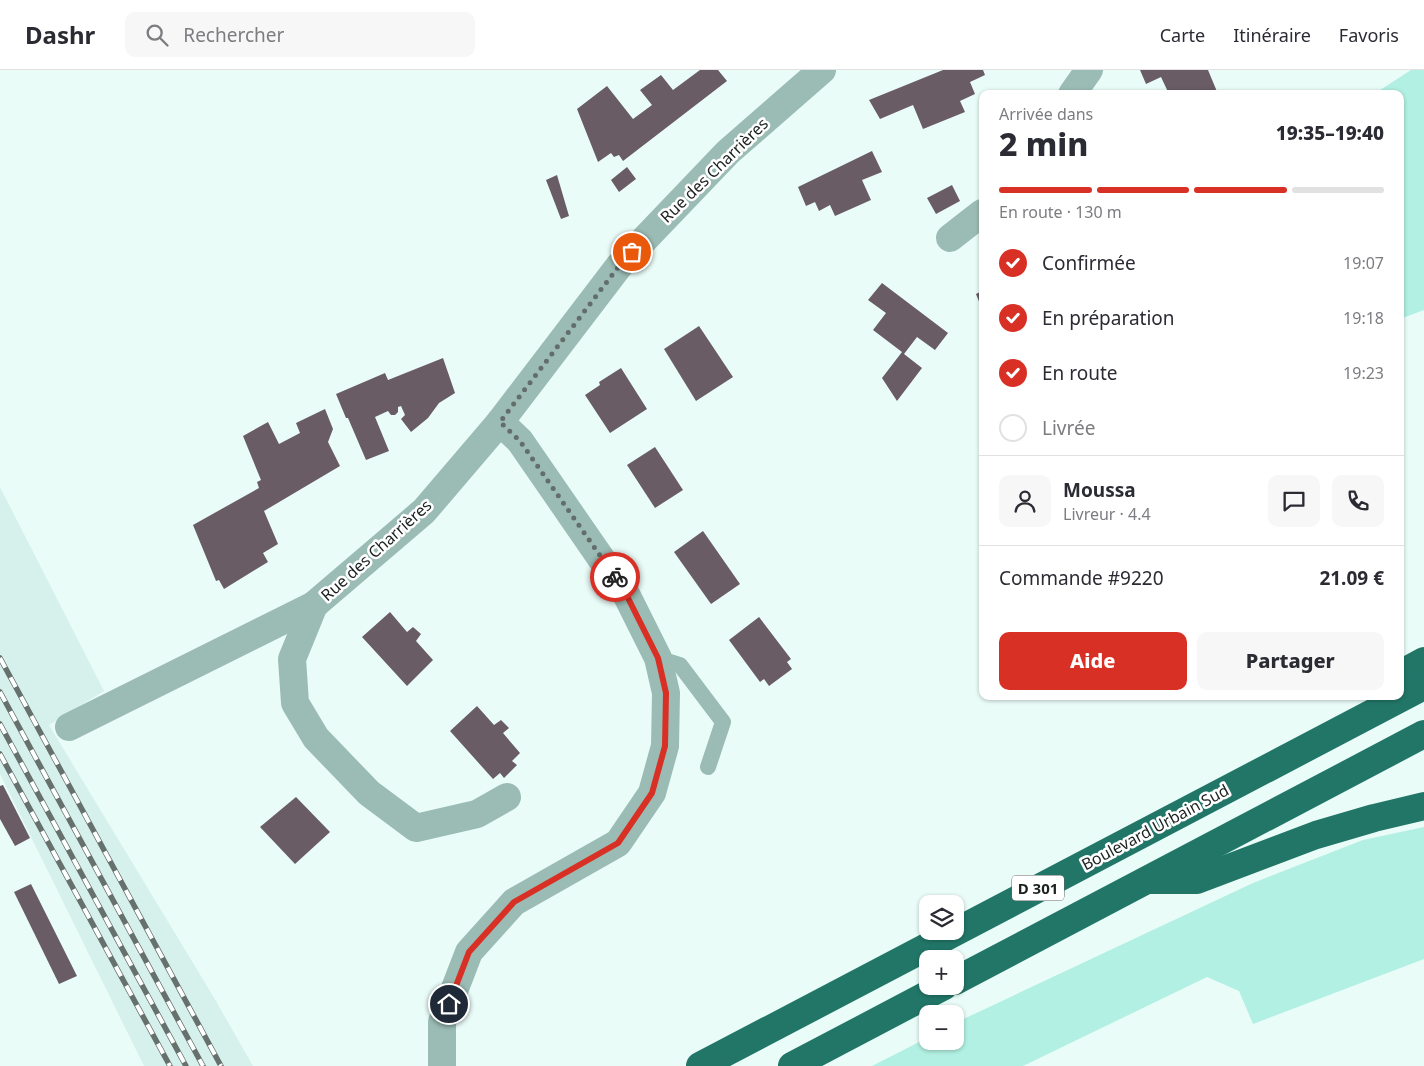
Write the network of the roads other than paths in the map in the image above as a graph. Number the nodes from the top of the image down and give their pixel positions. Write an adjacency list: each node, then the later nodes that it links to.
1 (822, 70): 6 (street, Rue des Charrières)
2 (1089, 70): 3 (street)
3 (1075, 90)
4 (979, 215): 5 (street)
5 (950, 238)
6 (500, 422): 7 (street, Rue des Charrières); 8 (street)
7 (314, 605): 14 (street, Rue des Charrières); 17 (street)
8 (658, 658): 16 (lane); 22 (street)
9 (1424, 661): 10 (highway)
10 (1404, 672)
11 (1424, 686): 12 (highway, Boulevard Urbain Sud / D 301)
12 (1404, 694)
13 (1380, 704): 23 (highway, Boulevard Urbain Sud / D 301)
14 (69, 727)
15 (1424, 734): 19 (highway, D 301)
16 (708, 767)
17 (507, 797)
18 (1424, 806): 19 (highway)
19 (1147, 880): 20 (highway, D 301)
20 (964, 976)
21 (927, 995): 24 (highway)
22 (442, 1066)
23 (700, 1066)
24 (792, 1066)

